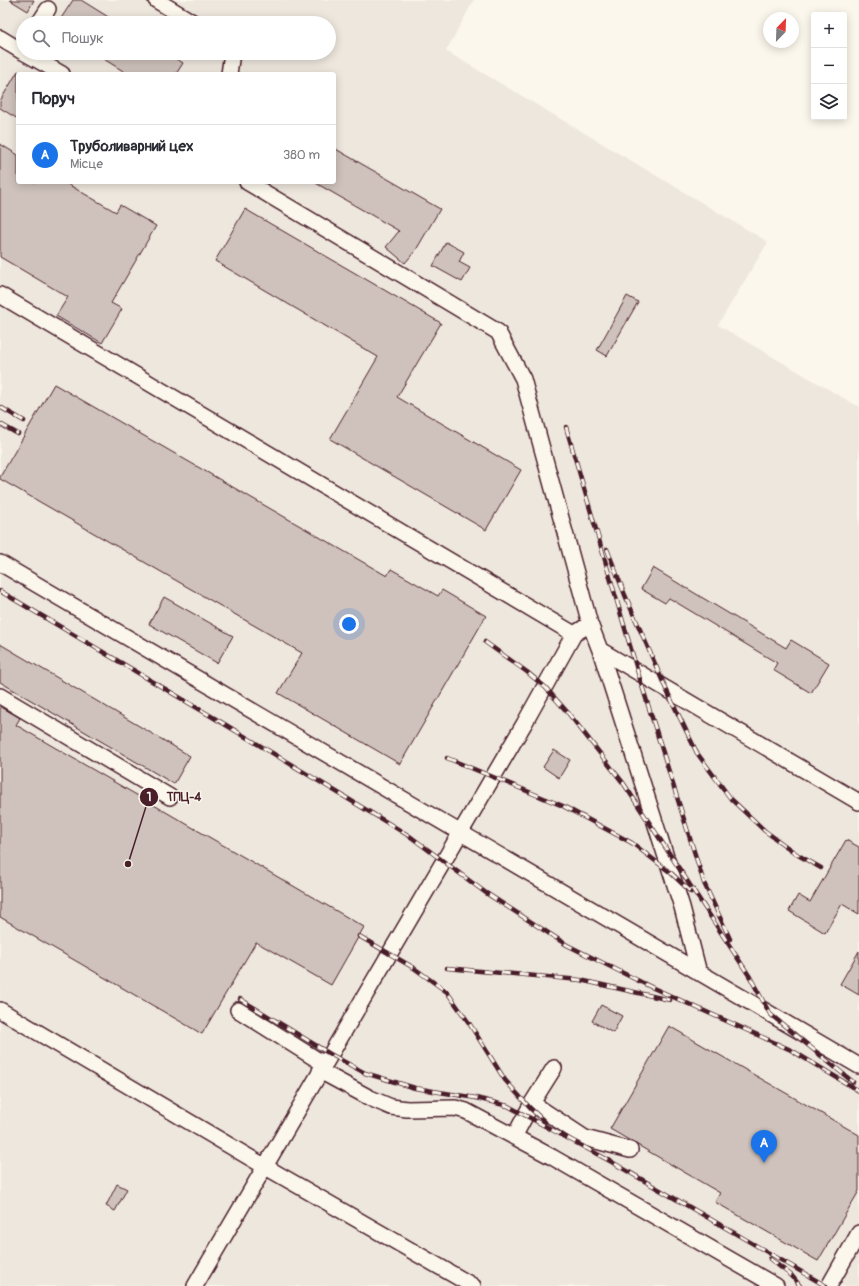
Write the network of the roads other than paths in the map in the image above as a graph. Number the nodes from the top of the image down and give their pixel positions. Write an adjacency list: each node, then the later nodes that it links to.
1 (156, 0): 4 (lane)
2 (48, 9): 3 (lane)
3 (44, 16)
4 (182, 16)
5 (0, 38): 6 (lane)
6 (16, 47)
7 (38, 60): 9 (lane)
8 (231, 60): 10 (lane)
9 (59, 72)
10 (229, 72)
11 (250, 184): 14 (lane)
12 (0, 295): 15 (lane)
13 (0, 563): 20 (lane)
14 (590, 624): 15 (lane); 16 (lane)
15 (574, 634): 20 (lane)
16 (600, 650): 19 (lane); 21 (lane)
17 (0, 696): 18 (lane)
18 (170, 797)
19 (859, 802)
20 (460, 832): 21 (lane); 25 (lane)
21 (699, 973): 24 (lane)
22 (0, 1010): 30 (lane)
23 (238, 1010): 25 (lane)
24 (859, 1066)
25 (322, 1068): 28 (lane); 30 (lane)
26 (554, 1068): 27 (lane)
27 (532, 1103): 28 (lane); 29 (lane)
28 (514, 1136): 34 (lane)
29 (630, 1150)
30 (264, 1166): 32 (lane); 33 (lane)
31 (859, 1233): 35 (lane)
32 (195, 1286)
33 (473, 1286)
34 (776, 1286)
35 (829, 1286)

